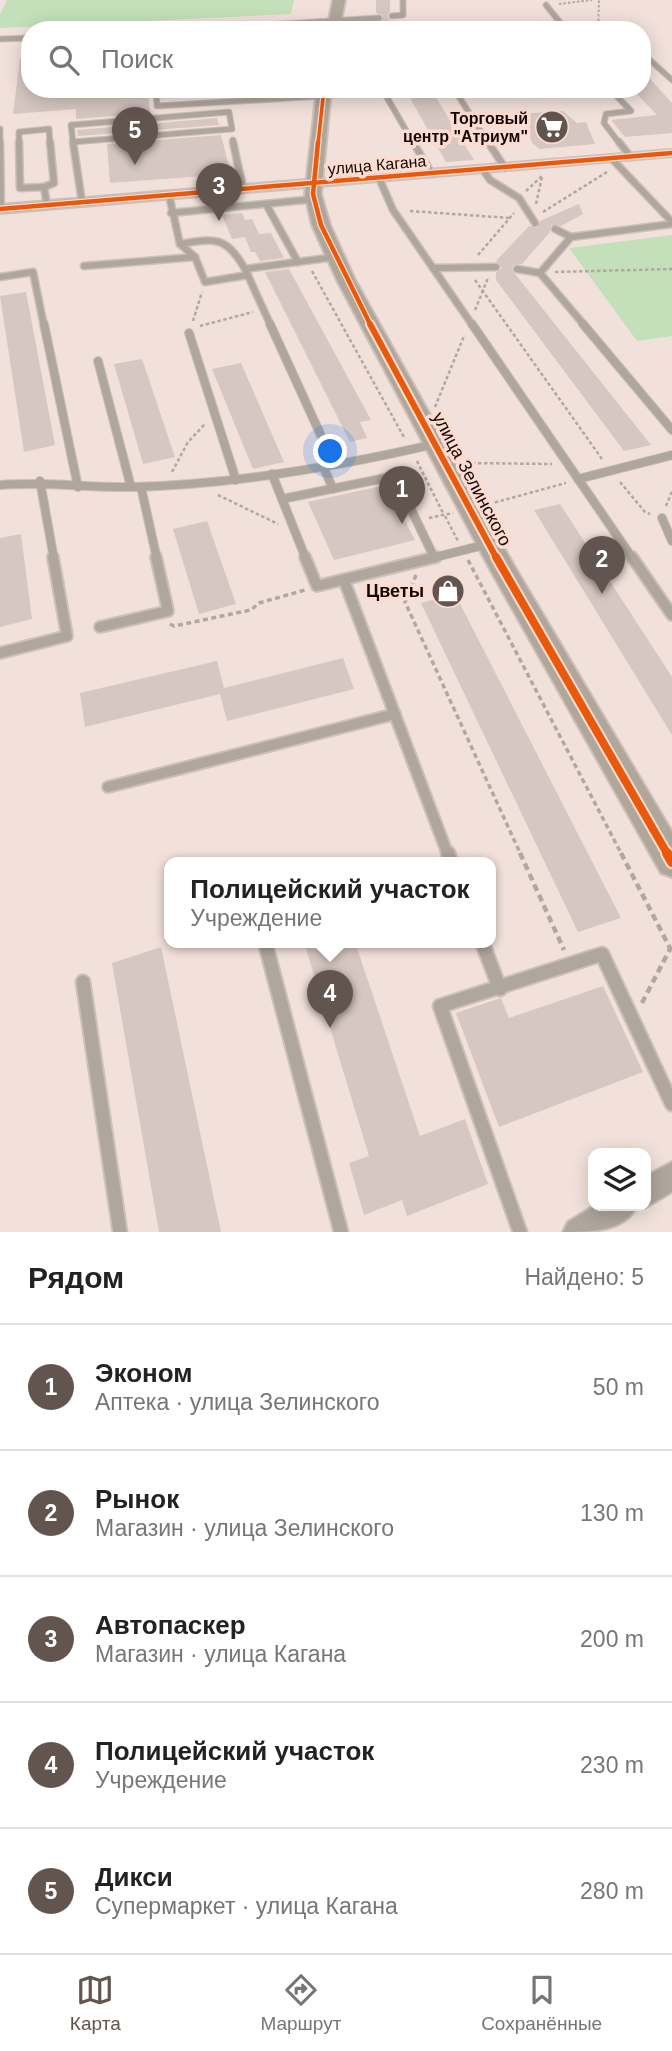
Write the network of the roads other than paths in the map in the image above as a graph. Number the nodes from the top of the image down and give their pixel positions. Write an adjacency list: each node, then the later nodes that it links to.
1 (339, 0): 7 (street)
2 (403, 0): 4 (lane)
3 (546, 5): 10 (lane)
4 (392, 16)
5 (379, 18): 6 (lane)
6 (355, 20): 8 (lane); 9 (lane)
7 (335, 21)
8 (352, 21)
9 (358, 21)
10 (559, 21)
11 (21, 38): 12 (lane)
12 (0, 39)
13 (651, 61): 14 (lane)
14 (672, 80)
15 (157, 98): 16 (lane)
16 (259, 98)
17 (323, 98): 33 (street, улица Зелинского)
18 (387, 98): 29 (lane)
19 (460, 98): 27 (lane)
20 (619, 98): 25 (lane)
21 (0, 129): 38 (lane)
22 (233, 140): 32 (lane)
23 (73, 142): 23 (lane); 35 (lane)
24 (672, 153): 25 (street, улица Кагана)
25 (630, 156): 26 (street, улица Кагана)
26 (611, 164): 27 (street, улица Кагана); 41 (lane)
27 (505, 168): 28 (street, улица Кагана)
28 (483, 170): 29 (street, улица Кагана); 40 (lane)
29 (432, 174): 30 (street, улица Кагана)
30 (379, 178): 33 (street, улица Кагана); 50 (lane)
31 (44, 187): 31 (lane); 37 (lane)
32 (243, 188): 33 (street, улица Кагана); 34 (street, улица Кагана)
33 (315, 192): 36 (lane); 46 (street, улица Зелинского)
34 (169, 195): 35 (street, улица Кагана); 39 (lane)
35 (82, 202): 37 (street, улица Кагана)
36 (266, 204): 39 (lane); 47 (lane)
37 (47, 205): 38 (street, улица Кагана)
38 (0, 209)
39 (171, 213): 44 (lane)
40 (536, 223)
41 (672, 223): 43 (lane)
42 (555, 229): 43 (lane)
43 (571, 237): 53 (lane)
44 (180, 244): 45 (lane); 52 (lane)
45 (195, 257): 48 (lane); 52 (lane)
46 (335, 257): 47 (lane); 58 (street, улица Зелинского)
47 (302, 261): 52 (lane)
48 (84, 266)
49 (496, 267): 50 (lane)
50 (433, 268): 63 (lane)
51 (517, 269): 53 (lane)
52 (247, 272): 60 (lane)
53 (540, 273): 57 (lane)
54 (0, 276): 67 (lane)
55 (189, 333): 64 (lane)
56 (98, 361): 68 (lane)
57 (672, 430)
58 (436, 444): 60 (lane); 73 (street, улица Зелинского)
59 (672, 455): 63 (lane)
60 (334, 464): 61 (lane)
61 (323, 466): 62 (lane); 69 (lane)
62 (272, 474): 64 (lane); 70 (lane)
63 (578, 479): 77 (lane)
64 (236, 480): 68 (lane)
65 (40, 481): 66 (lane); 67 (lane); 80 (lane)
66 (0, 485)
67 (78, 487): 68 (lane)
68 (136, 487): 79 (lane)
69 (333, 489): 70 (lane); 74 (lane)
70 (282, 499): 75 (lane)
71 (662, 517): 72 (lane)
72 (672, 541)
73 (489, 544): 74 (lane); 84 (street, улица Зелинского)
74 (434, 557): 75 (lane)
75 (344, 580): 81 (lane)
76 (672, 595): 77 (lane)
77 (660, 598): 78 (lane)
78 (672, 615)
79 (100, 627)
80 (0, 653)
81 (395, 714): 82 (lane); 83 (lane)
82 (108, 787)
83 (449, 857)
84 (672, 862)
85 (267, 948): 94 (lane)
86 (484, 948): 88 (lane)
87 (83, 982): 93 (lane)
88 (500, 989): 89 (lane); 95 (lane)
89 (672, 1104)
90 (672, 1176): 91 (street)
91 (651, 1189)
92 (614, 1211): 96 (street)
93 (120, 1232)
94 (341, 1232)
95 (520, 1232)
96 (578, 1232)

